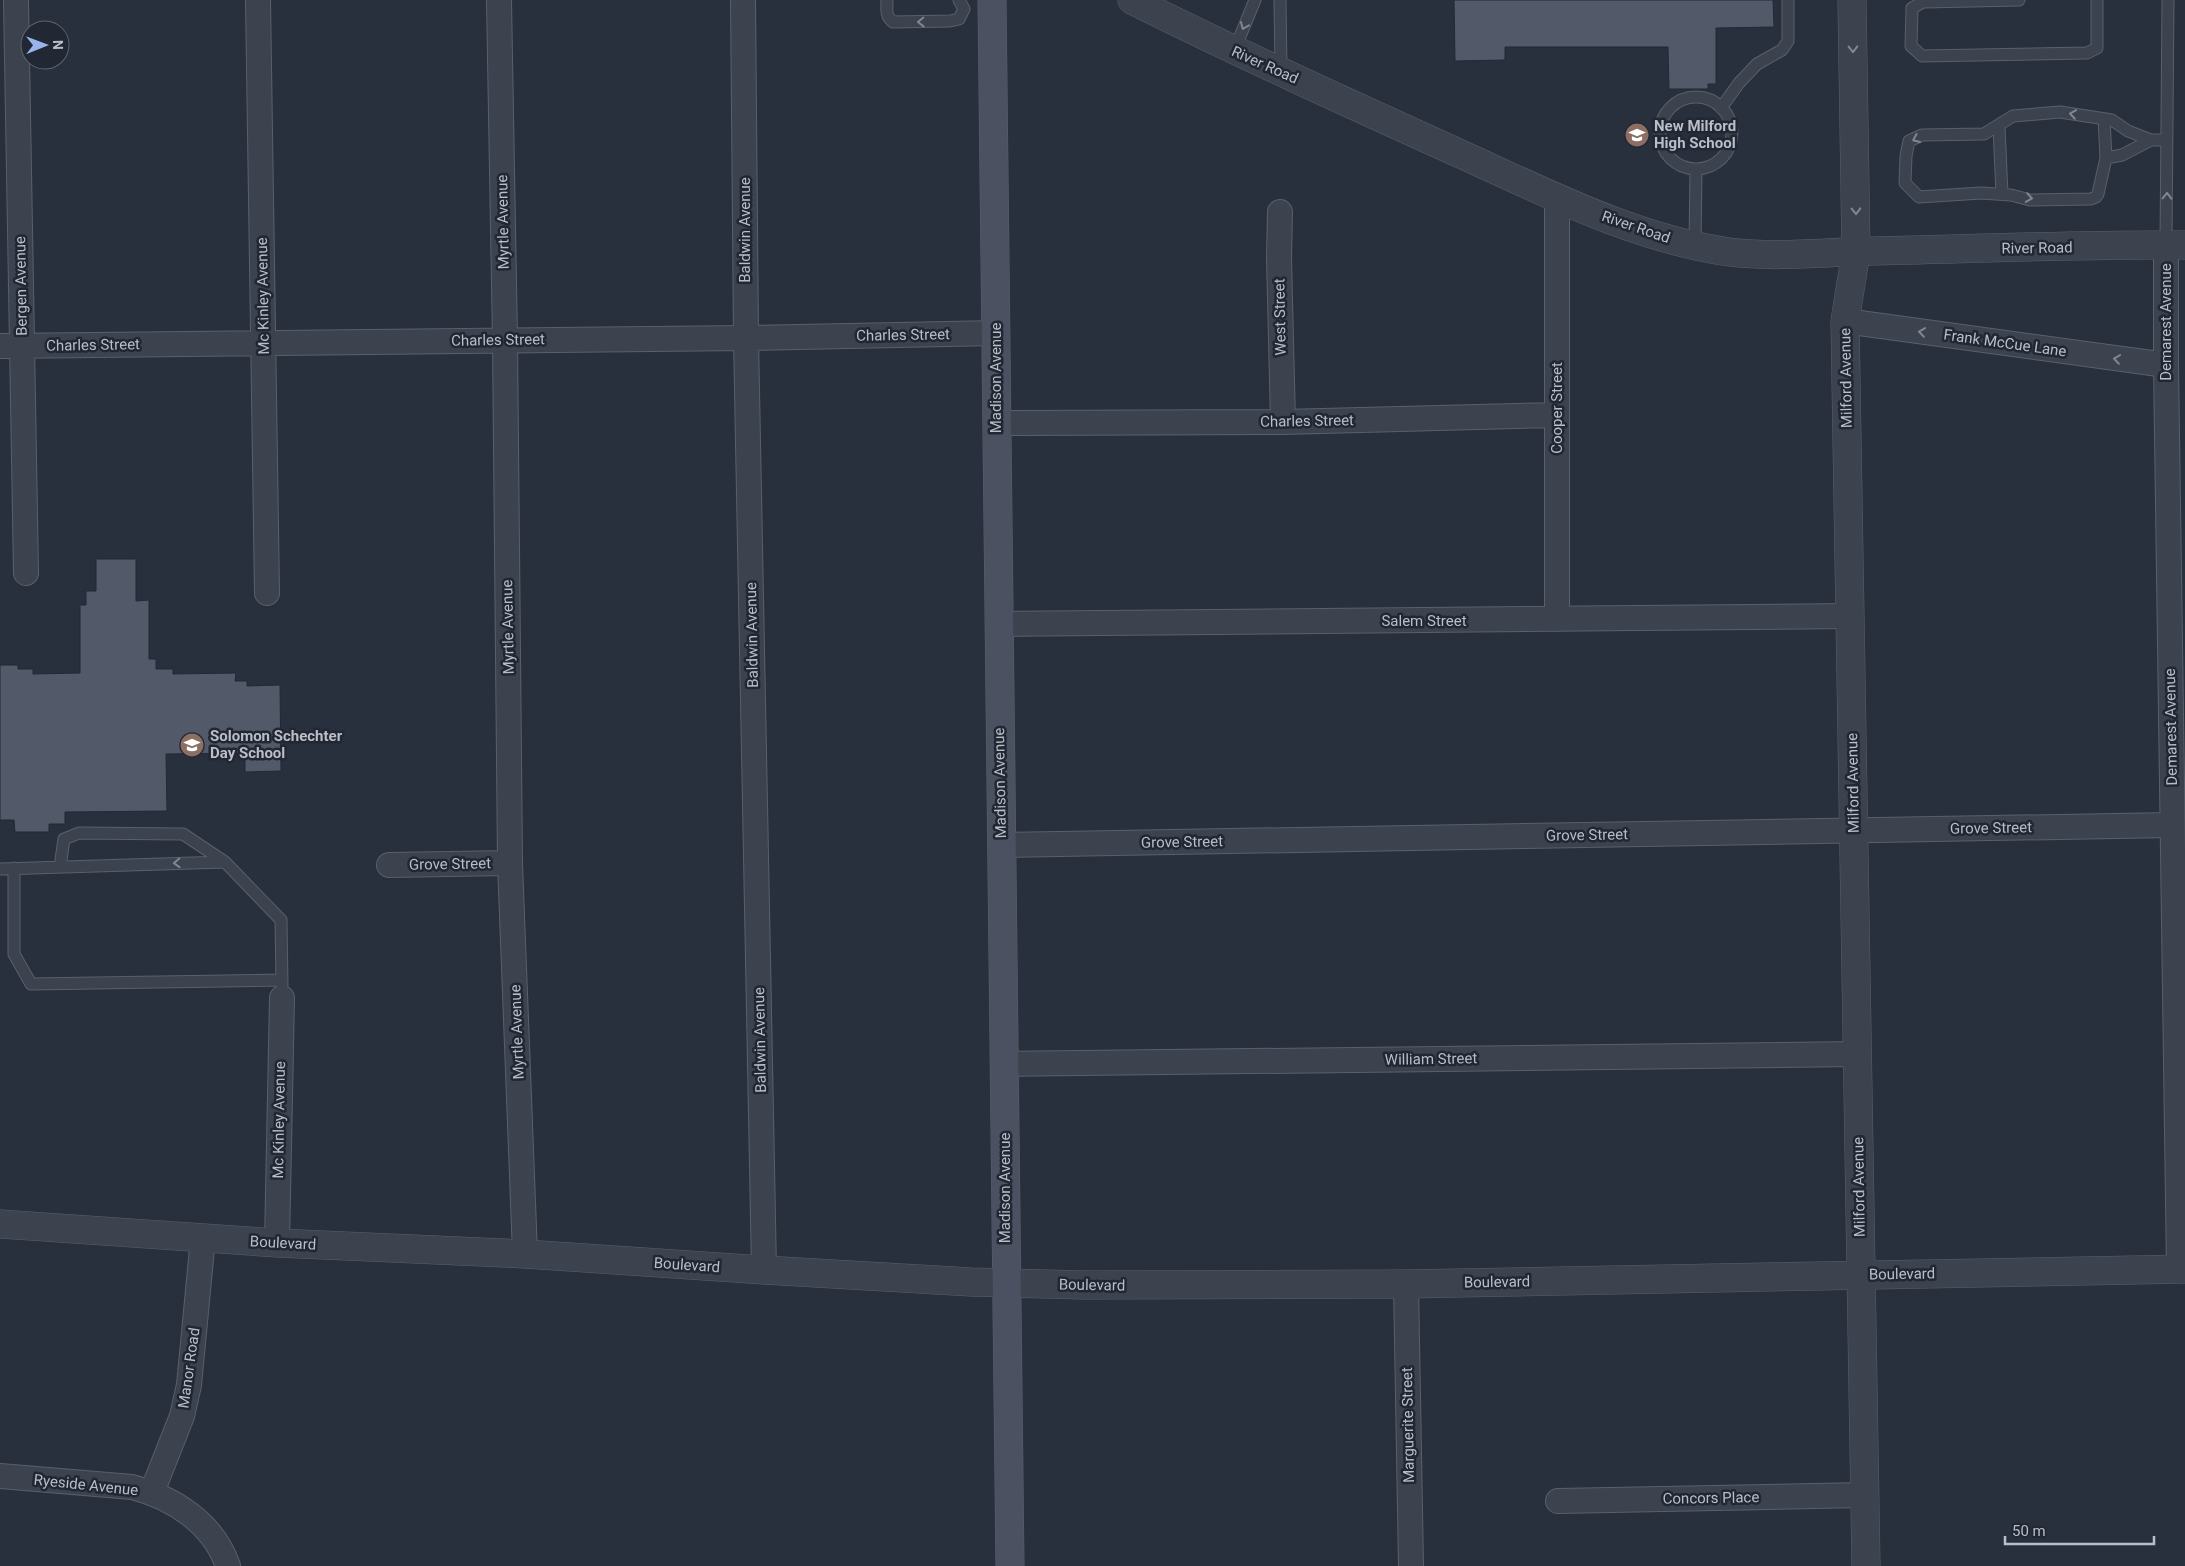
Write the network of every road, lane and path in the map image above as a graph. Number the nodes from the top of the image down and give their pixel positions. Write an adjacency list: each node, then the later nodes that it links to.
1 (16, 0): 35 (street, Bergen Avenue)
2 (258, 0): 34 (street, Mc Kinley Avenue)
3 (499, 0): 33 (street, Myrtle Avenue)
4 (743, 0): 32 (street, Baldwin Avenue)
5 (886, 0): 14 (lane, one-way to 5)
6 (1132, 0): 15 (street, River Road)
7 (1255, 0): 15 (lane, one-way to 15)
8 (1280, 0): 16 (lane)
9 (1788, 0): 17 (lane)
10 (1852, 0): 29 (street, Milford Avenue, one-way to 29)
11 (2019, 0): 12 (lane)
12 (2097, 0)
13 (2168, 0): 21 (lane)
14 (977, 6): 31 (main road, Madison Avenue)
15 (1234, 51): 16 (street, River Road)
16 (1281, 72): 25 (street, River Road)
17 (1721, 108): 23 (lane); 23 (lane)
18 (2104, 119): 19 (lane, one-way to 19); 20 (lane); 22 (lane)
19 (1999, 126): 24 (lane); 24 (lane, one-way to 24)
20 (2151, 140): 21 (lane); 22 (lane)
21 (2167, 140): 27 (lane, one-way to 21)
22 (2106, 158): 24 (lane, one-way to 22)
23 (1696, 170): 28 (lane)
24 (2002, 194)
25 (1557, 197): 28 (street, River Road); 37 (street, Cooper Street)
26 (1280, 212): 38 (street, West Street)
27 (2175, 245): 29 (street, River Road); 36 (street, Demarest Avenue)
28 (1695, 246): 29 (street, River Road)
29 (1856, 252): 30 (street, Milford Avenue)
30 (1845, 321): 36 (street, Frank McCue Lane, one-way to 30); 43 (street, Milford Avenue)
31 (996, 333): 32 (street, Charles Street); 39 (main road, Madison Avenue)
32 (746, 338): 33 (street, Charles Street); 65 (street, Baldwin Avenue)
33 (505, 340): 34 (street, Charles Street); 51 (street, Myrtle Avenue)
34 (263, 343): 35 (street, Charles Street); 42 (street, Mc Kinley Avenue)
35 (11, 346): 41 (street, Bergen Avenue)
36 (2166, 366): 40 (street, Demarest Avenue)
37 (1557, 415): 38 (street, Charles Street); 44 (street, Cooper Street)
38 (1283, 422): 39 (street, Charles Street)
39 (997, 423): 45 (main road, Madison Avenue)
40 (2176, 474): 46 (street, Demarest Avenue)
41 (26, 573)
42 (267, 593)
43 (1850, 616): 44 (street, Salem Street); 48 (street, Milford Avenue)
44 (1557, 620): 45 (street, Salem Street)
45 (998, 624): 49 (main road, Madison Avenue)
46 (2178, 701): 47 (street, Demarest Avenue)
47 (2172, 825): 48 (street, Grove Street); 56 (street, Demarest Avenue)
48 (1854, 830): 49 (street, Grove Street); 58 (street, Milford Avenue)
49 (1001, 845): 59 (main road, Madison Avenue)
50 (225, 862): 53 (lane, one-way to 53); 53 (lane); 57 (lane)
51 (510, 864): 52 (street, Grove Street); 63 (street, Myrtle Avenue)
52 (389, 865)
53 (60, 867): 54 (lane)
54 (14, 868): 55 (lane); 57 (lane)
55 (0, 869)
56 (2179, 930): 64 (street, Demarest Avenue)
57 (282, 989): 62 (street, Mc Kinley Avenue)
58 (1858, 1054): 59 (street, William Street); 66 (street, Milford Avenue)
59 (1004, 1064): 67 (main road, Madison Avenue)
60 (0, 1224): 61 (street, Boulevard)
61 (203, 1238): 62 (street, Boulevard); 70 (street, Manor Road)
62 (277, 1243): 63 (street, Boulevard)
63 (525, 1254): 65 (street, Boulevard)
64 (2182, 1269): 66 (street, Boulevard)
65 (764, 1270): 67 (street, Boulevard)
66 (1860, 1275): 68 (street, Boulevard); 71 (street, Milford Avenue)
67 (1006, 1283): 68 (street, Boulevard); 74 (main road, Madison Avenue)
68 (1406, 1284): 75 (street, Marguerite Street)
69 (0, 1476): 70 (street, Ryeside Avenue)
70 (152, 1492): 73 (street, Ryeside Avenue)
71 (1864, 1495): 72 (street, Concors Place); 76 (street, Milford Avenue)
72 (1558, 1501)
73 (228, 1566)
74 (1010, 1566)
75 (1411, 1566)
76 (1866, 1566)

